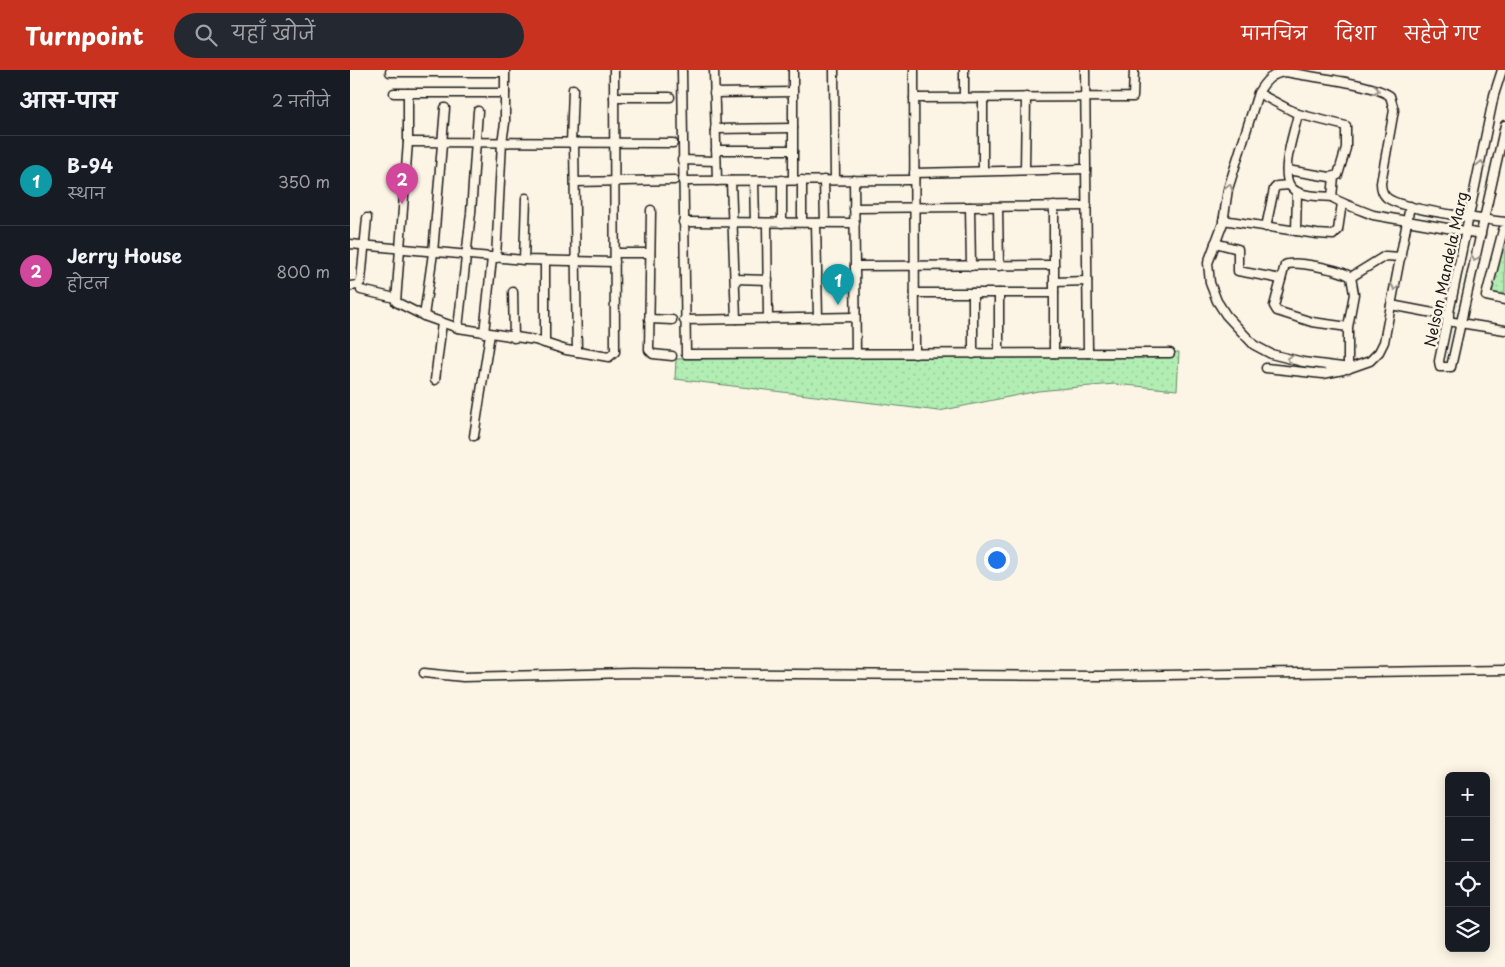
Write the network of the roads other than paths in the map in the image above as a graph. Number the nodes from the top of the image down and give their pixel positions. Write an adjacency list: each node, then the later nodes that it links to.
1 (614, 70): 20 (street)
2 (682, 70): 42 (street)
3 (714, 70): 18 (street)
4 (793, 70): 14 (street)
5 (834, 70): 56 (street)
6 (914, 70): 23 (street)
7 (964, 70): 24 (street)
8 (1085, 70): 22 (street)
9 (1134, 70): 22 (street)
10 (1502, 70): 77 (street, Nelson Mandela Marg, one-way to 10)
11 (505, 71): 12 (street); 17 (street)
12 (390, 72)
13 (573, 89): 37 (street)
14 (793, 92): 18 (street); 31 (street)
15 (394, 93): 16 (street)
16 (408, 93): 17 (street); 33 (street)
17 (505, 93): 36 (street)
18 (714, 93): 32 (street)
19 (1258, 93): 29 (street); 70 (street, one-way to 70); 79 (street, one-way to 19)
20 (614, 97): 21 (street); 38 (street)
21 (670, 97)
22 (1086, 97): 26 (street); 44 (street)
23 (914, 98): 24 (street); 48 (street)
24 (964, 98): 25 (street)
25 (983, 98): 26 (street); 47 (street)
26 (1026, 98): 45 (street)
27 (445, 108): 34 (street)
28 (478, 111): 35 (street)
29 (1298, 114): 46 (street); 49 (street)
30 (1505, 125): 78 (street, Nelson Mandela Marg)
31 (793, 128): 32 (street); 41 (street)
32 (715, 130): 40 (street)
33 (408, 142): 34 (street); 99 (street)
34 (442, 142): 35 (street); 100 (street)
35 (477, 142): 36 (street); 103 (street)
36 (502, 142): 37 (street); 105 (street)
37 (573, 143): 38 (street); 62 (street)
38 (614, 143): 39 (street); 58 (street)
39 (673, 143)
40 (716, 150): 41 (street); 43 (street)
41 (793, 150): 53 (street)
42 (682, 160): 43 (street); 59 (street)
43 (716, 161): 60 (street)
44 (1086, 169): 45 (street); 69 (street)
45 (1026, 170): 47 (street)
46 (1287, 170): 49 (street); 63 (street)
47 (983, 171): 48 (street)
48 (914, 176): 57 (street); 74 (street)
49 (1334, 177): 65 (street)
50 (674, 180): 58 (street)
51 (754, 180): 52 (street); 61 (street); 82 (street)
52 (782, 180): 53 (street); 84 (street)
53 (793, 180): 54 (street)
54 (802, 180): 55 (street); 85 (street)
55 (824, 180): 56 (street); 87 (street)
56 (835, 180): 57 (street)
57 (854, 180): 73 (street)
58 (614, 181): 62 (street); 101 (street)
59 (683, 181): 60 (street); 80 (street)
60 (717, 181): 61 (street)
61 (731, 181): 81 (street)
62 (575, 182): 108 (street)
63 (1289, 185): 64 (street); 91 (street)
64 (1297, 192): 65 (street); 93 (street)
65 (1332, 197): 67 (street)
66 (526, 198): 106 (street)
67 (1342, 203): 89 (street); 93 (street)
68 (1054, 206): 69 (street); 72 (street); 110 (street)
69 (1087, 206): 120 (street)
70 (1410, 206): 77 (street); 89 (street)
71 (970, 207): 72 (street); 74 (street); 113 (street)
72 (998, 207): 114 (street)
73 (854, 208): 74 (street); 88 (street)
74 (914, 208): 112 (street)
75 (651, 210): 102 (street)
76 (367, 218): 98 (street)
77 (1469, 218): 78 (street); 94 (street, Nelson Mandela Marg)
78 (1483, 219): 90 (street); 95 (street, Nelson Mandela Marg)
79 (1223, 220): 91 (street); 97 (street)
80 (683, 222): 81 (street); 139 (street)
81 (734, 222): 82 (street); 116 (street)
82 (755, 222): 83 (street)
83 (767, 222): 84 (street); 118 (street)
84 (782, 222): 85 (street)
85 (802, 222): 86 (street)
86 (816, 222): 87 (street); 134 (street)
87 (825, 222): 88 (street)
88 (855, 222): 111 (street)
89 (1408, 222): 94 (street); 104 (street)
90 (1505, 222)
91 (1266, 227): 93 (street)
92 (1505, 230): 129 (street)
93 (1296, 231)
94 (1467, 231): 95 (street); 135 (street, Nelson Mandela Marg)
95 (1480, 234): 141 (street, Nelson Mandela Marg, one-way to 141)
96 (350, 244): 98 (street)
97 (1215, 244): 117 (street); 158 (street, one-way to 97)
98 (366, 245): 99 (street); 121 (street)
99 (399, 248): 100 (street); 128 (street)
100 (433, 253): 103 (street); 131 (street)
101 (614, 253): 102 (street); 109 (street)
102 (650, 253): 137 (street)
103 (466, 255): 105 (street); 143 (street)
104 (1401, 257): 115 (street); 130 (street, one-way to 130)
105 (494, 258): 106 (street); 145 (street)
106 (524, 260): 107 (street)
107 (545, 261): 108 (street); 147 (street)
108 (576, 262): 109 (street); 148 (street)
109 (614, 262): 148 (street)
110 (1054, 265): 114 (street); 119 (street)
111 (855, 266): 112 (street); 132 (street)
112 (915, 266): 113 (street); 127 (street)
113 (971, 266): 114 (street)
114 (999, 266)
115 (1352, 277): 117 (street); 142 (street)
116 (735, 279): 118 (street); 136 (street)
117 (1281, 279): 142 (street)
118 (768, 280): 133 (street)
119 (1054, 282): 120 (street); 126 (street)
120 (1087, 282): 150 (street)
121 (350, 286)
122 (361, 290): 128 (street)
123 (513, 292): 146 (street)
124 (973, 293): 125 (street); 127 (street); 154 (street)
125 (999, 293): 126 (street); 155 (street)
126 (1054, 293): 149 (street)
127 (915, 294): 153 (street)
128 (395, 298): 131 (street)
129 (1505, 300)
130 (1391, 305): 135 (street); 158 (street)
131 (424, 316): 140 (street)
132 (855, 317): 134 (street); 152 (street)
133 (768, 318): 134 (street); 136 (street)
134 (818, 318)
135 (1448, 318): 141 (street); 141 (street, Nelson Mandela Marg)
136 (736, 319): 139 (street)
137 (649, 320): 138 (street); 156 (street)
138 (672, 320)
139 (684, 320): 152 (street)
140 (442, 323): 143 (street); 159 (street)
141 (1462, 324): 144 (street)
142 (1348, 327): 158 (street)
143 (458, 328): 145 (street)
144 (1505, 330)
145 (487, 334): 146 (street); 160 (street)
146 (514, 338): 147 (street)
147 (545, 343): 148 (street)
148 (577, 352)
149 (1054, 353): 150 (street); 155 (street)
150 (1088, 353): 151 (street)
151 (1170, 353)
152 (856, 354): 153 (street)
153 (915, 354): 154 (street)
154 (973, 354): 155 (street)
155 (1000, 354)
156 (672, 356)
157 (1266, 368): 158 (street)
158 (1346, 369)
159 (435, 380)
160 (474, 436)
161 (1505, 670): 162 (street)
162 (424, 673)

